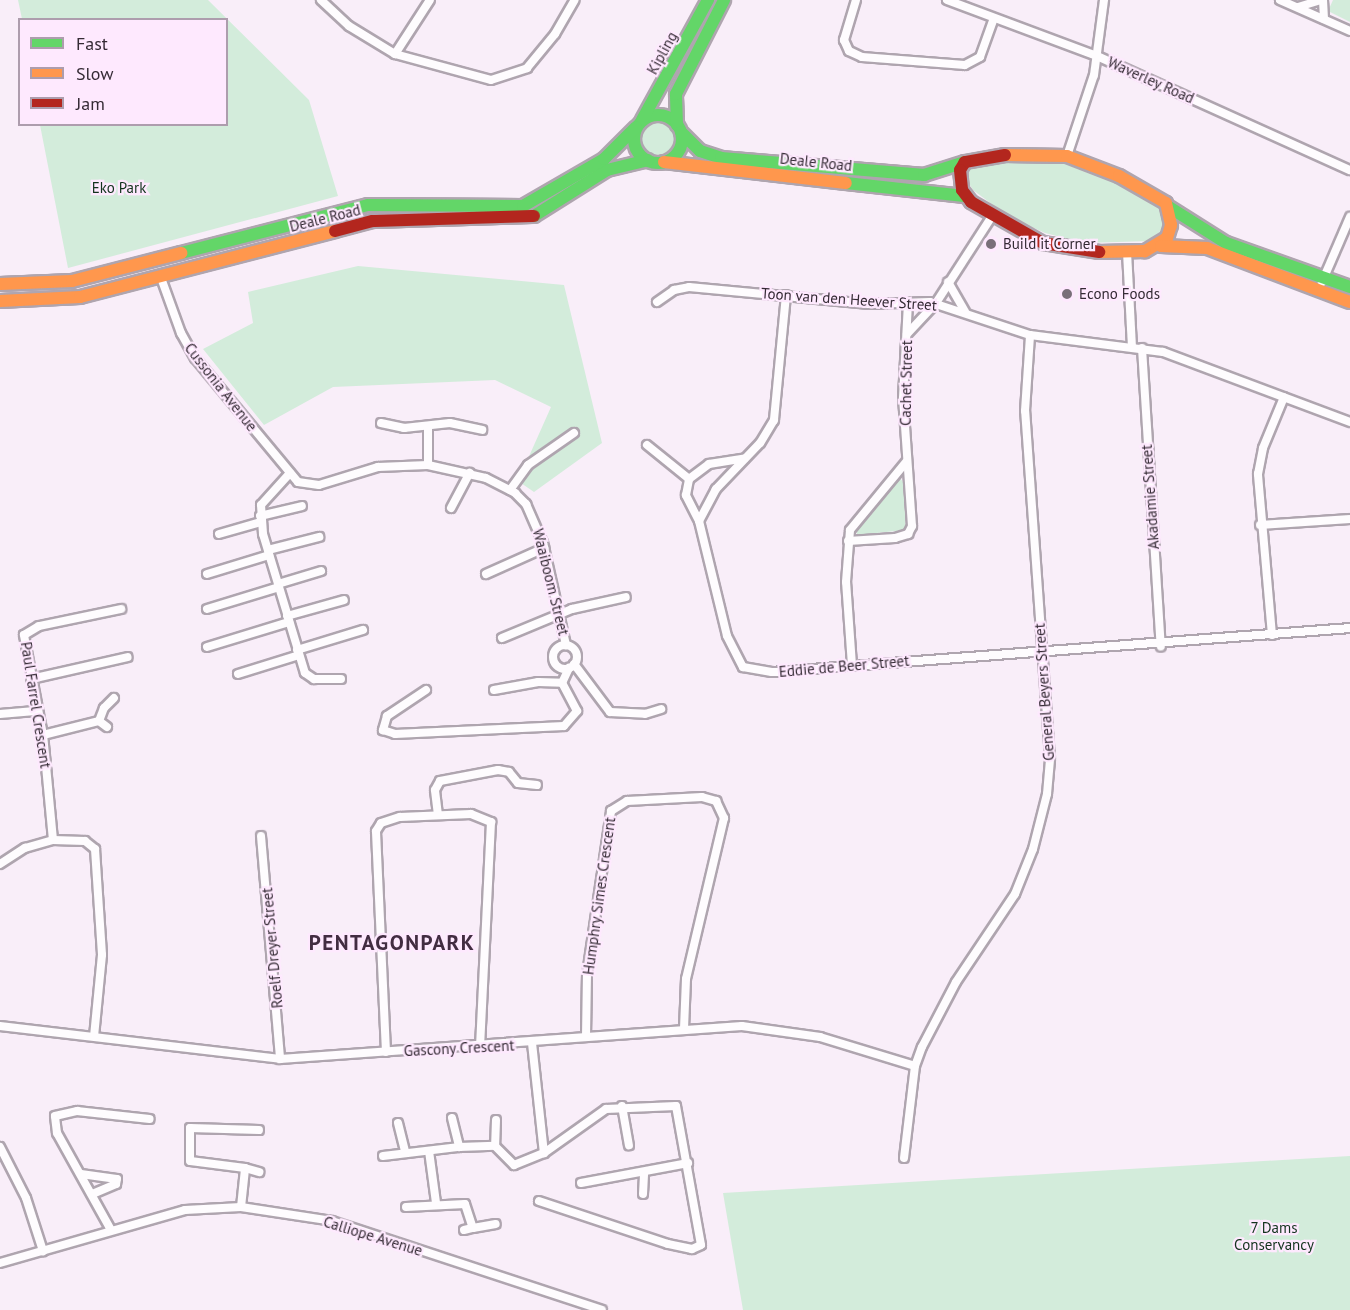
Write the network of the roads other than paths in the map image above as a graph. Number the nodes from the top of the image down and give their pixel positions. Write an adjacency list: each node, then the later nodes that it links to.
1 (321, 0): 15 (street)
2 (430, 0): 15 (street)
3 (575, 0): 15 (street)
4 (708, 0): 17 (street, Kipling)
5 (724, 0): 18 (street, Kipling)
6 (856, 0): 12 (street)
7 (947, 0): 12 (street, Waverley Road)
8 (1104, 0): 16 (street)
9 (1280, 0): 11 (street)
10 (1322, 0): 11 (street); 13 (street)
11 (1298, 7): 13 (street)
12 (994, 18): 16 (street, Waverley Road)
13 (1324, 20): 14 (street)
14 (1350, 31)
15 (395, 54)
16 (1097, 56): 19 (street); 23 (street, Waverley Road)
17 (639, 124): 18 (street); 20 (street); 28 (street, Deale Road)
18 (679, 128): 21 (street); 22 (street, Deale Road)
19 (1067, 156): 22 (street, Deale Road); 25 (street)
20 (648, 160): 21 (street); 29 (street, Deale Road)
21 (664, 162): 24 (street, Deale Road)
22 (965, 162): 24 (street)
23 (1350, 170)
24 (964, 196): 26 (street, Deale Road)
25 (1169, 207): 30 (street); 35 (street)
26 (992, 216): 31 (street, Deale Road); 36 (street)
27 (1350, 217): 35 (street)
28 (291, 223): 29 (street); 32 (street, Deale Road)
29 (296, 240): 34 (street, Deale Road)
30 (1161, 246): 31 (street); 39 (street)
31 (1126, 252): 49 (street, Akadamie Street)
32 (168, 255): 33 (street, Deale Road); 34 (street)
33 (132, 265): 34 (street); 37 (street, Deale Road)
34 (160, 275): 41 (street, Deale Road); 60 (street, Cussonia Avenue)
35 (1324, 276): 38 (street); 39 (street)
36 (948, 282): 45 (street); 46 (street)
37 (0, 284)
38 (1350, 287)
39 (1319, 290): 43 (street)
40 (786, 295): 42 (street, Toon van den Heever Street); 44 (street, Toon van den Heever Street); 57 (street)
41 (0, 301)
42 (657, 302)
43 (1350, 302)
44 (908, 303): 45 (street, Toon van den Heever Street); 47 (street, Cachet Street)
45 (936, 303): 46 (street, Toon van den Heever Street); 47 (street)
46 (965, 311): 48 (street, Toon van den Heever Street)
47 (907, 334): 58 (street, Cachet Street)
48 (1030, 335): 49 (street, Toon van den Heever Street); 93 (street, General Beyers Street)
49 (1137, 347): 50 (street, Toon van den Heever Street); 91 (street, Akadamie Street)
50 (1284, 397): 51 (street, Toon van den Heever Street); 70 (street)
51 (1350, 422)
52 (381, 423): 53 (street)
53 (428, 426): 54 (street); 59 (street)
54 (482, 430)
55 (574, 433): 64 (street)
56 (647, 445): 62 (street)
57 (745, 458): 62 (street); 69 (street)
58 (906, 462): 73 (street); 73 (street, Cachet Street)
59 (428, 465): 61 (street, Waaiboom Street); 63 (street, Waaiboom Street)
60 (290, 473): 63 (street, Cussonia Avenue); 67 (street)
61 (470, 473): 64 (street, Waaiboom Street); 66 (street)
62 (689, 480): 69 (street)
63 (304, 484)
64 (510, 490): 74 (street, Waaiboom Street)
65 (302, 506): 67 (street)
66 (451, 508)
67 (261, 519): 71 (street); 75 (street)
68 (1350, 519): 70 (street)
69 (699, 521): 96 (street, Eddie de Beer Street)
70 (1260, 525): 88 (street)
71 (219, 534)
72 (319, 537): 75 (street)
73 (848, 541): 96 (street)
74 (544, 548): 78 (street); 84 (street, Waaiboom Street)
75 (269, 553): 77 (street); 79 (street)
76 (321, 571): 79 (street)
77 (207, 574)
78 (486, 574)
79 (278, 585): 83 (street); 85 (street)
80 (626, 597): 84 (street)
81 (344, 600): 85 (street)
82 (121, 609): 99 (street, Paul Farrel Crescent)
83 (207, 609)
84 (560, 615): 89 (street); 90 (street, Waaiboom Street)
85 (288, 619): 92 (street); 94 (street)
86 (1350, 628): 88 (street, Eddie de Beer Street)
87 (363, 630): 94 (street)
88 (1272, 635): 91 (street, Eddie de Beer Street)
89 (502, 638)
90 (566, 645): 97 (street, Waaiboom Street); 97 (street, Waaiboom Street)
91 (1161, 646): 93 (street, Eddie de Beer Street)
92 (207, 647)
93 (1041, 651): 96 (street, Eddie de Beer Street); 124 (street, General Beyers Street)
94 (298, 652): 98 (street); 100 (street)
95 (128, 657): 99 (street)
96 (852, 665)
97 (571, 666): 101 (street); 105 (street)
98 (238, 674)
99 (31, 679): 106 (street, Paul Farrel Crescent)
100 (341, 679)
101 (562, 683): 102 (street); 103 (street)
102 (426, 690)
103 (494, 690)
104 (114, 698): 108 (street)
105 (661, 709)
106 (38, 711): 107 (street); 110 (street, Paul Farrel Crescent)
107 (0, 714)
108 (99, 721): 109 (street); 110 (street)
109 (107, 727)
110 (43, 735): 114 (street, Paul Farrel Crescent)
111 (537, 785): 112 (street)
112 (438, 814): 121 (street); 122 (street)
113 (261, 836): 123 (street, Roelf Dreyer Street)
114 (53, 840): 115 (street); 118 (street)
115 (0, 864)
116 (0, 1026): 118 (street, Gascony Crescent)
117 (684, 1029): 119 (street, Gascony Crescent); 119 (street, Humphry Simes Crescent); 124 (street, Gascony Crescent)
118 (94, 1036): 123 (street, Gascony Crescent)
119 (586, 1037): 120 (street, Gascony Crescent)
120 (532, 1043): 121 (street, Gascony Crescent); 137 (street)
121 (480, 1046): 122 (street, Gascony Crescent)
122 (386, 1052): 123 (street, Gascony Crescent)
123 (280, 1059)
124 (915, 1066): 139 (street, General Beyers Street)
125 (622, 1106): 131 (street); 137 (street); 140 (street)
126 (452, 1118): 134 (street)
127 (150, 1119): 144 (street)
128 (496, 1120): 132 (street)
129 (398, 1123): 136 (street)
130 (259, 1130): 141 (street)
131 (629, 1145)
132 (495, 1146): 134 (street); 137 (street)
133 (0, 1147): 156 (street)
134 (459, 1147): 135 (street)
135 (429, 1150): 136 (street); 149 (street)
136 (405, 1152): 138 (street)
137 (544, 1153)
138 (383, 1156)
139 (904, 1158)
140 (688, 1164): 143 (street); 148 (street)
141 (245, 1168): 142 (street); 150 (street)
142 (258, 1172)
143 (644, 1173): 145 (street); 147 (street)
144 (81, 1174): 146 (street); 146 (street)
145 (581, 1183)
146 (93, 1194): 154 (street)
147 (643, 1194)
148 (539, 1201)
149 (436, 1203): 151 (street); 153 (street)
150 (241, 1207): 154 (street, Calliope Avenue); 158 (street, Calliope Avenue)
151 (406, 1207)
152 (496, 1224): 153 (street)
153 (473, 1228): 155 (street)
154 (111, 1230): 156 (street, Calliope Avenue)
155 (464, 1230)
156 (43, 1251): 157 (street, Calliope Avenue)
157 (0, 1263)
158 (586, 1308): 159 (street, Calliope Avenue)
159 (602, 1310)

